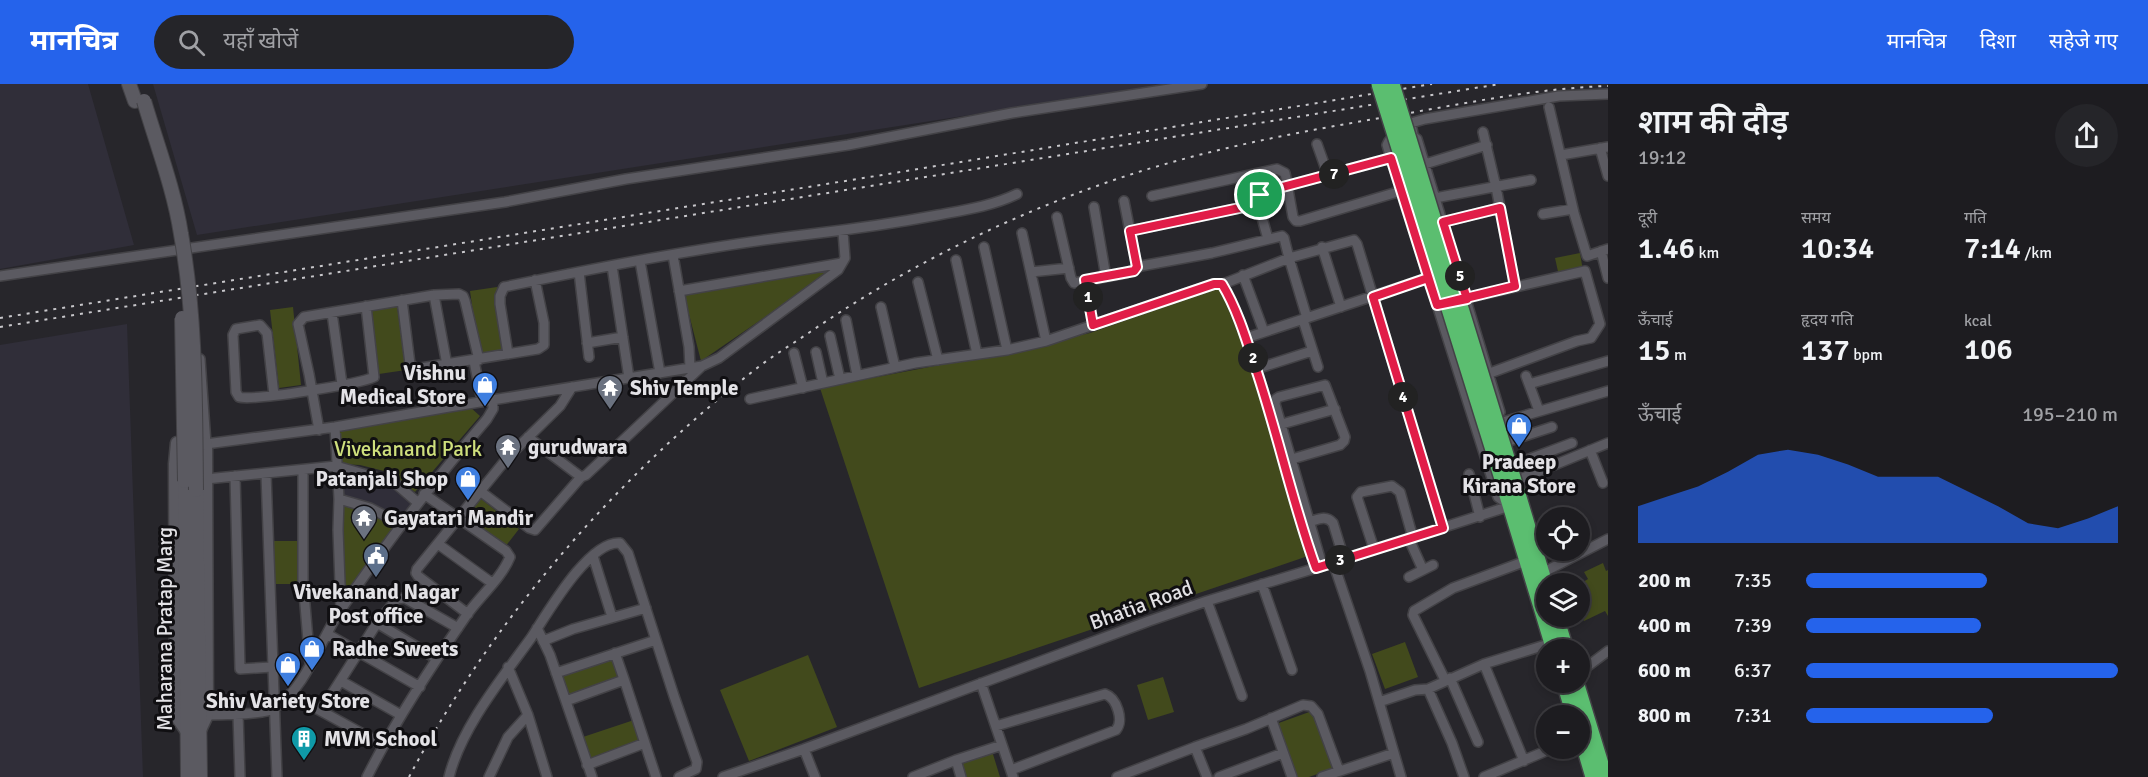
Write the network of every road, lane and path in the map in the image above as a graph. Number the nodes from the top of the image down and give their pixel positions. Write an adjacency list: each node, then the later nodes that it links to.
1 (129, 84): 7 (main road)
2 (139, 84): 7 (main road)
3 (1203, 84): 52 (street)
4 (1379, 84): 134 (highway, bridge)
5 (1392, 84): 134 (highway, bridge)
6 (1608, 94): 10 (street)
7 (139, 101): 205 (main road, Maharana Pratap Marg, bridge)
8 (1549, 107): 14 (street)
9 (1483, 132): 12 (street)
10 (1413, 136): 15 (street); 16 (street)
11 (1317, 144): 17 (street)
12 (1487, 145): 16 (street); 21 (street)
13 (1604, 147): 14 (street); 18 (street)
14 (1562, 155): 30 (street)
15 (1391, 158): 17 (street); 22 (street)
16 (1425, 164): 25 (street)
17 (1328, 176): 20 (street)
18 (1608, 176)
19 (1531, 180): 21 (street)
20 (1287, 187): 22 (street); 24 (street); 26 (street)
21 (1496, 187): 25 (street); 29 (street)
22 (1401, 191): 54 (street)
23 (1017, 194): 34 (street)
24 (1152, 196)
25 (1435, 198): 33 (street)
26 (1257, 200): 35 (street); 37 (street)
27 (1124, 201): 35 (street)
28 (1094, 207): 53 (street)
29 (1500, 208): 33 (street); 60 (street)
30 (1573, 209): 31 (street); 40 (street)
31 (1543, 214)
32 (1057, 217): 48 (street)
33 (1443, 222): 64 (street)
34 (843, 231): 41 (street); 45 (street)
35 (1130, 231): 47 (street)
36 (1022, 233): 50 (street)
37 (1268, 239): 42 (street); 47 (street)
38 (984, 247): 81 (street)
39 (1322, 248): 42 (street); 63 (street); 69 (street)
40 (1604, 250): 55 (street)
41 (673, 255): 44 (street); 61 (street)
42 (1289, 258): 51 (street); 71 (street)
43 (956, 260): 86 (street)
44 (640, 261): 46 (street); 97 (street)
45 (842, 263): 61 (street); 92 (street)
46 (612, 266): 49 (street); 76 (street)
47 (1137, 267): 53 (street)
48 (1069, 268): 50 (street); 57 (street)
49 (579, 272): 56 (street); 80 (street)
50 (1030, 272): 79 (street)
51 (1243, 275): 59 (street); 74 (street)
52 (0, 276)
53 (1106, 277): 57 (street)
54 (1428, 278): 63 (street); 66 (street)
55 (1608, 278)
56 (535, 280): 85 (street); 85 (street)
57 (1085, 280): 73 (street)
58 (918, 282): 89 (street)
59 (1222, 284): 73 (street); 77 (street)
60 (1515, 286): 64 (street); 98 (street)
61 (679, 291): 95 (street)
62 (434, 295): 65 (street); 88 (street); 91 (street)
63 (1373, 297): 69 (street); 145 (street)
64 (1467, 299): 66 (street); 98 (street)
65 (402, 300): 67 (street); 91 (street)
66 (1437, 305): 140 (street)
67 (366, 306): 70 (street); 103 (street)
68 (881, 307): 93 (street)
69 (1341, 307): 71 (street)
70 (332, 313): 103 (street); 106 (street)
71 (1305, 319): 74 (street); 82 (street)
72 (846, 320): 99 (street)
73 (1093, 325): 79 (street)
74 (1264, 332): 77 (street)
75 (830, 336): 101 (street)
76 (622, 337): 80 (street); 100 (street)
77 (1246, 338): 96 (street)
78 (199, 339): 123 (street)
79 (1046, 341): 81 (street)
80 (586, 343): 87 (street)
81 (1007, 350): 86 (street)
82 (1312, 351): 94 (street); 96 (street)
83 (816, 352): 102 (street)
84 (794, 353): 105 (street)
85 (508, 354): 88 (street)
86 (977, 354): 89 (street)
87 (589, 357)
88 (476, 360): 91 (street); 111 (street)
89 (938, 360): 93 (street)
90 (1608, 361): 113 (street)
91 (447, 364)
92 (702, 366): 95 (street); 132 (street)
93 (895, 367): 99 (street)
94 (1318, 367)
95 (690, 368): 97 (street)
96 (1256, 369): 155 (street)
97 (660, 373): 100 (street)
98 (1490, 373): 114 (street)
99 (857, 375): 101 (street)
100 (629, 378): 104 (street)
101 (840, 379): 102 (street)
102 (822, 383): 105 (street)
103 (342, 384): 106 (street)
104 (572, 387): 109 (street); 119 (street)
105 (803, 388): 110 (street)
106 (312, 389): 108 (street); 118 (street)
107 (1608, 391): 113 (street)
108 (274, 394): 108 (street)
109 (493, 399): 111 (street); 137 (street)
110 (750, 399)
111 (482, 401): 117 (street)
112 (1335, 409): 115 (street); 115 (street); 125 (street)
113 (1539, 411): 114 (street)
114 (1503, 422): 120 (street)
115 (1282, 424): 125 (street)
116 (1552, 427): 120 (street)
117 (335, 428): 118 (street); 127 (street)
118 (319, 430): 123 (street)
119 (528, 437): 132 (street); 136 (street)
120 (1509, 441): 126 (street)
121 (1572, 443): 126 (street)
122 (1608, 443): 124 (street)
123 (206, 444): 133 (street); 205 (street)
124 (1590, 450): 134 (street); 135 (street)
125 (1292, 459): 143 (street)
126 (1516, 464): 134 (street)
127 (336, 466): 128 (street); 138 (street); 139 (street)
128 (303, 471): 129 (street); 179 (street)
129 (266, 474): 131 (street); 183 (street)
130 (1469, 474): 142 (street)
131 (235, 476): 133 (street); 183 (street)
132 (581, 477): 136 (street)
133 (206, 478): 200 (street)
134 (1513, 482): 140 (highway)
135 (1603, 483)
136 (480, 490): 141 (street)
137 (424, 494): 139 (street); 141 (street)
138 (339, 499): 144 (street); 164 (street)
139 (417, 502): 144 (street)
140 (1515, 503): 142 (street, Bhatia Road); 152 (highway); 157 (highway)
141 (459, 517): 148 (street); 160 (street)
142 (1480, 517): 145 (street, Bhatia Road)
143 (1309, 522): 151 (street); 155 (street)
144 (401, 524): 164 (street)
145 (1443, 528): 146 (street, Bhatia Road)
146 (1411, 538): 149 (street, Bhatia Road); 149 (street); 156 (street)
147 (1608, 539): 158 (street)
148 (438, 544): 160 (street); 165 (street)
149 (1374, 549): 151 (street, Bhatia Road)
150 (593, 556): 163 (street); 166 (street); 169 (street)
151 (1344, 559): 153 (street, Bhatia Road)
152 (1526, 561): 171 (highway); 186 (street)
153 (1333, 562): 155 (street, Bhatia Road); 196 (street)
154 (1433, 565): 156 (street)
155 (1319, 567): 161 (street, Bhatia Road)
156 (1423, 570): 159 (street)
157 (1541, 573)
158 (1555, 573)
159 (1409, 577)
160 (492, 584): 165 (street)
161 (1262, 584): 162 (street, Bhatia Road); 184 (street)
162 (1207, 601): 189 (street, Bhatia Road); 194 (street)
163 (645, 608): 166 (street); 172 (street)
164 (341, 609): 170 (street)
165 (468, 614): 168 (street)
166 (612, 617): 173 (street)
167 (377, 623): 168 (street); 176 (street); 178 (street)
168 (458, 628): 178 (street)
169 (537, 628): 173 (street); 182 (street)
170 (327, 634): 176 (street); 179 (street)
171 (1556, 639)
172 (656, 640): 177 (street); 235 (street)
173 (543, 641): 185 (street)
174 (1536, 651): 180 (street)
175 (1608, 651): 181 (street)
176 (359, 652): 187 (street); 190 (street)
177 (615, 653): 185 (street); 188 (street)
178 (437, 659): 190 (street)
179 (310, 664): 193 (street)
180 (1484, 664): 186 (street); 217 (street)
181 (1590, 664)
182 (508, 667): 202 (street); 230 (street)
183 (272, 668): 197 (street)
184 (1292, 670)
185 (556, 673): 195 (street)
186 (1447, 679): 191 (street); 206 (street)
187 (341, 681): 198 (street); 201 (street)
188 (625, 682): 195 (street); 207 (street)
189 (981, 682): 204 (street); 211 (street, Bhatia Road)
190 (420, 687): 201 (street)
191 (1428, 689): 196 (street); 246 (street)
192 (1579, 693): 220 (highway)
193 (290, 694): 197 (street); 198 (street)
194 (1242, 696)
195 (566, 701): 218 (street)
196 (1379, 702): 213 (street)
197 (273, 710): 199 (street); 228 (street)
198 (321, 711): 208 (street)
199 (238, 714): 200 (street); 227 (street)
200 (207, 715): 205 (street)
201 (402, 715): 208 (street)
202 (528, 715): 231 (street); 232 (street)
203 (1271, 718): 210 (street); 212 (street); 221 (street)
204 (996, 726): 209 (street); 223 (street)
205 (193, 730): 225 (main road, Maharana Pratap Marg); 226 (main road, Maharana Pratap Marg)
206 (1478, 742)
207 (645, 743): 218 (street); 234 (street)
208 (382, 745): 229 (street)
209 (1002, 745): 216 (street); 223 (street)
210 (1195, 747): 219 (street); 241 (street)
211 (804, 749): 222 (street, Bhatia Road); 237 (street)
212 (1284, 753): 242 (street); 243 (street)
213 (1394, 753): 221 (street); 245 (street)
214 (1590, 753): 220 (highway)
215 (1536, 756): 217 (street)
216 (956, 760): 238 (street); 239 (street)
217 (1524, 761): 247 (street)
218 (587, 765): 233 (street)
219 (1142, 766): 224 (street); 240 (street)
220 (1598, 766): 248 (highway)
221 (1339, 771): 244 (street)
222 (748, 772): 236 (street, Bhatia Road)
223 (1012, 773)
224 (1123, 776)
225 (188, 777)
226 (201, 777)
227 (240, 777)
228 (277, 777)
229 (367, 777)
230 (449, 777)
231 (489, 777)
232 (547, 777)
233 (592, 777)
234 (656, 777)
235 (679, 777)
236 (723, 777)
237 (815, 777)
238 (913, 777)
239 (961, 777)
240 (1145, 777)
241 (1207, 777)
242 (1219, 777)
243 (1292, 777)
244 (1322, 777)
245 (1401, 777)
246 (1464, 777)
247 (1484, 777)
248 (1605, 777)

